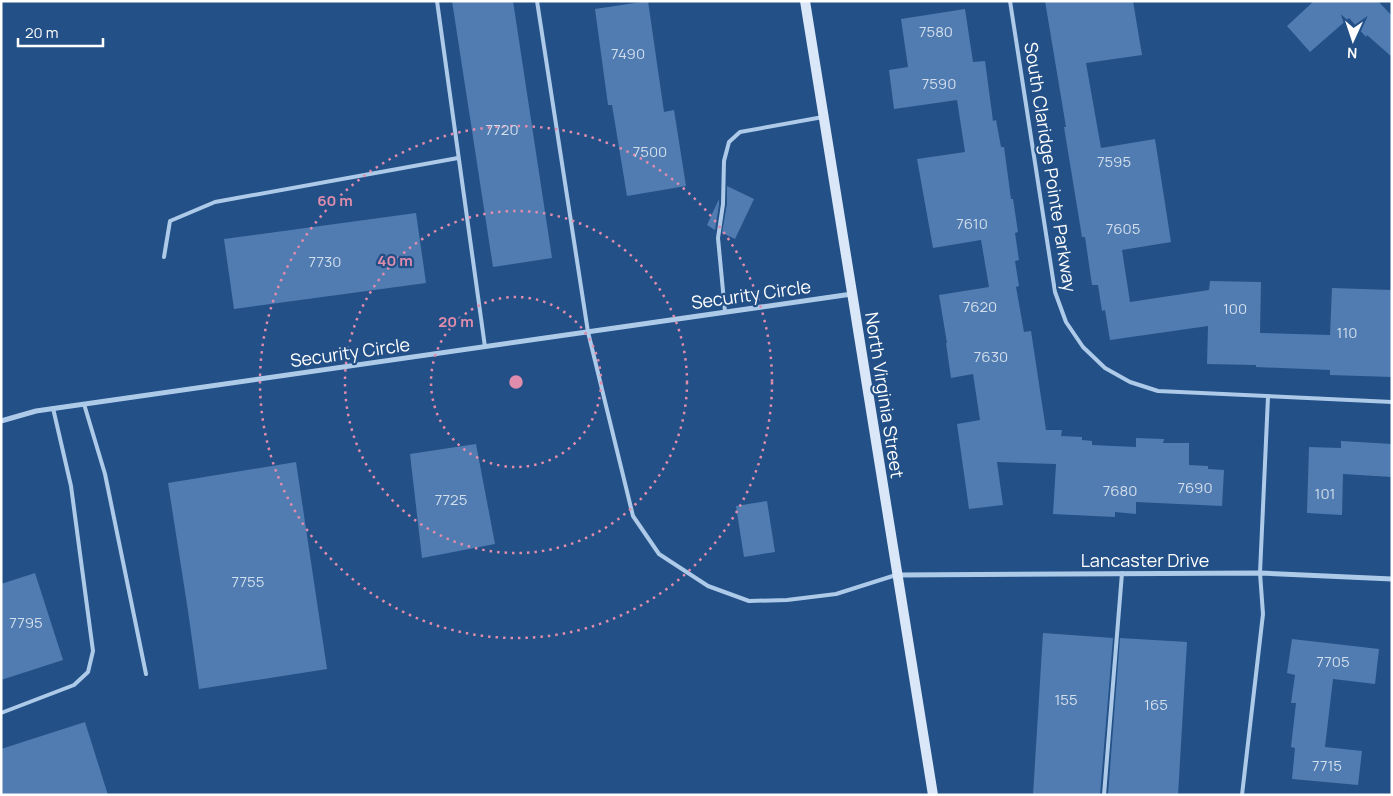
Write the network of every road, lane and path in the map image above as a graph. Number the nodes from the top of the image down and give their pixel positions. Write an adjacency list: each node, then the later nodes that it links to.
1 (437, 1): 6 (lane)
2 (537, 1): 10 (lane)
3 (805, 1): 5 (main road, North Virginia Street)
4 (1010, 1): 12 (lane, South Claridge Pointe Parkway)
5 (824, 117): 8 (main road, North Virginia Street); 9 (lane)
6 (458, 158): 7 (lane); 11 (lane)
7 (164, 257)
8 (853, 294): 9 (street, Security Circle); 19 (main road, North Virginia Street)
9 (725, 312): 10 (street, Security Circle)
10 (588, 332): 11 (street, Security Circle); 19 (lane)
11 (484, 347): 14 (street, Security Circle)
12 (1268, 397): 13 (lane, South Claridge Pointe Parkway); 17 (lane)
13 (1392, 402)
14 (84, 404): 15 (street, Security Circle); 21 (lane)
15 (53, 408): 16 (street, Security Circle); 22 (lane)
16 (1, 421)
17 (1260, 573): 18 (street, Lancaster Drive); 20 (street, Lancaster Drive); 25 (lane)
18 (1122, 574): 19 (street, Lancaster Drive); 24 (lane)
19 (897, 575): 23 (main road, North Virginia Street)
20 (1392, 579)
21 (146, 674)
22 (1, 713)
23 (933, 795)
24 (1104, 795)
25 (1242, 795)

